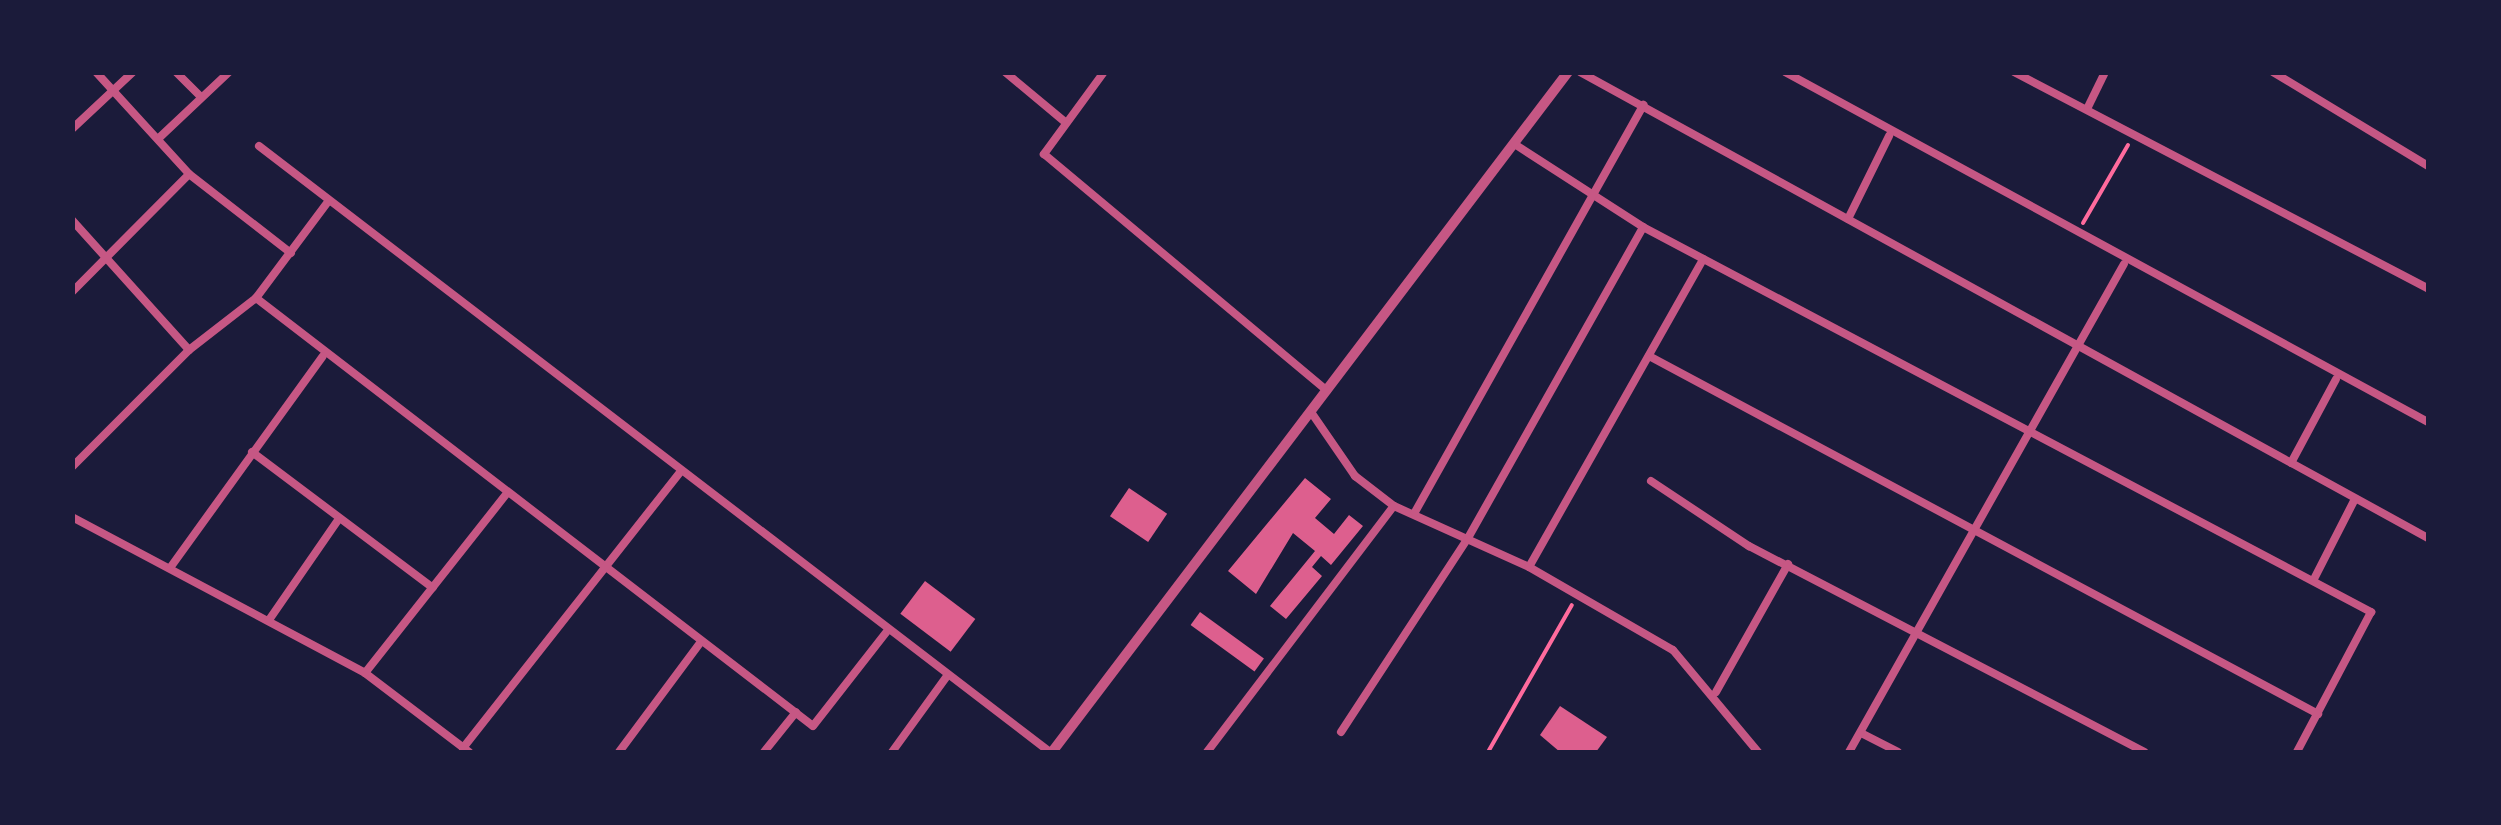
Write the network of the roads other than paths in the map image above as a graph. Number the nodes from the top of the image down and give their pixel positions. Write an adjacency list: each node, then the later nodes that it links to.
1 (96, 72): 13 (street)
2 (133, 72): 13 (street)
3 (176, 72): 14 (street)
4 (229, 72): 14 (street)
5 (1005, 72): 17 (street)
6 (1104, 72): 17 (street)
7 (1568, 72): 21 (street)
8 (1580, 72): 15 (street)
9 (1785, 72): 19 (street)
10 (2014, 72): 16 (street)
11 (2105, 72): 16 (street)
12 (2273, 72): 23 (street)
13 (111, 90): 18 (street); 20 (street)
14 (200, 96): 20 (street)
15 (1644, 105): 25 (street); 27 (street)
16 (2088, 107): 34 (street)
17 (1065, 122): 42 (street)
18 (72, 129)
19 (1889, 136): 27 (street); 33 (street)
20 (159, 138): 24 (street)
21 (1516, 145): 25 (street); 42 (street)
22 (259, 146): 26 (street)
23 (2428, 166)
24 (189, 174): 30 (street); 31 (street)
25 (1585, 195): 29 (street); 54 (street)
26 (328, 203): 30 (street); 49 (street)
27 (1848, 219): 38 (street)
28 (72, 220): 31 (street)
29 (1643, 227): 32 (street); 58 (street)
30 (292, 253): 36 (street)
31 (106, 258): 35 (street); 37 (street)
32 (1703, 259): 40 (street); 45 (street)
33 (2124, 264): 38 (street); 41 (street)
34 (2428, 288)
35 (72, 292)
36 (256, 298): 37 (street); 39 (street)
37 (189, 350): 48 (street)
38 (2076, 352): 45 (street); 47 (street)
39 (323, 356): 46 (street); 51 (street)
40 (1648, 356): 57 (street); 62 (street)
41 (2336, 378): 44 (street); 47 (street)
42 (1327, 392): 43 (street)
43 (1311, 412): 53 (street); 81 (street)
44 (2428, 422)
45 (2033, 436): 57 (street); 64 (street)
46 (252, 452): 56 (street); 63 (street)
47 (2291, 463): 52 (street)
48 (72, 467)
49 (680, 472): 61 (street); 67 (street)
50 (1651, 480): 60 (street)
51 (507, 493): 61 (street); 65 (street)
52 (2355, 499): 59 (street); 64 (street)
53 (1394, 506): 54 (street); 82 (street)
54 (1415, 512): 58 (street)
55 (72, 517): 63 (street)
56 (338, 520): 65 (street); 66 (street)
57 (1978, 533): 68 (street); 74 (street)
58 (1468, 538): 62 (street); 75 (street)
59 (2428, 538)
60 (1788, 564): 68 (street); 72 (street)
61 (604, 567): 69 (street); 77 (street)
62 (1529, 567): 72 (street)
63 (170, 568): 66 (street)
64 (2314, 580): 74 (street)
65 (433, 588): 70 (street)
66 (269, 620): 70 (street)
67 (888, 630): 71 (street); 73 (street)
68 (1922, 633): 76 (street); 86 (street)
69 (700, 643): 73 (street); 78 (street)
70 (365, 673): 77 (street)
71 (947, 676): 80 (street); 81 (street)
72 (1716, 692): 83 (street)
73 (796, 712): 79 (street)
74 (2318, 714): 87 (street)
75 (1341, 732)
76 (1863, 734): 84 (street); 85 (street)
77 (466, 750)
78 (619, 752)
79 (764, 752)
80 (892, 752)
81 (1051, 752)
82 (1207, 752)
83 (1758, 752)
84 (1849, 752)
85 (1898, 752)
86 (2145, 752)
87 (2298, 752)

